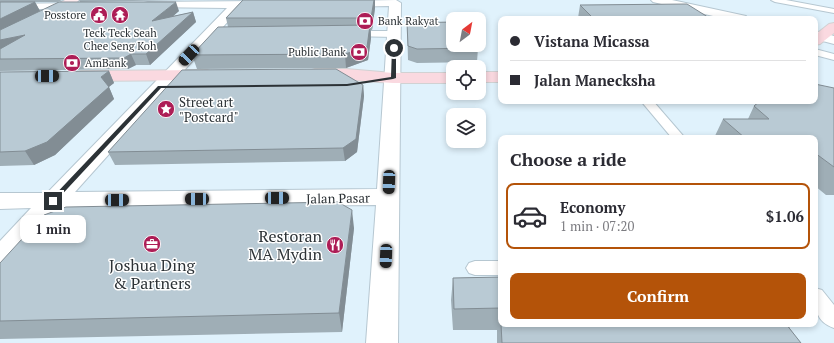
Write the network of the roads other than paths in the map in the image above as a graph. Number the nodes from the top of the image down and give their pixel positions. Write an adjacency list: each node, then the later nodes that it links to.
1 (73, 0): 8 (main road)
2 (657, 0): 12 (street)
3 (775, 0): 11 (lane)
4 (236, 4): 5 (street); 7 (street); 15 (street)
5 (282, 4)
6 (334, 4): 14 (street)
7 (135, 5)
8 (61, 6): 9 (street); 10 (street); 18 (main road)
9 (91, 6)
10 (0, 7)
11 (834, 11)
12 (724, 16)
13 (339, 34): 14 (lane)
14 (394, 34): 23 (street)
15 (208, 35): 16 (lane); 28 (street)
16 (223, 35)
17 (825, 36): 19 (main road)
18 (1, 38)
19 (834, 44)
20 (818, 53): 21 (lane)
21 (834, 57)
22 (498, 77): 25 (main road)
23 (393, 78): 24 (main road); 27 (main road); 32 (street)
24 (446, 78)
25 (486, 78)
26 (216, 80): 28 (main road)
27 (303, 80)
28 (165, 81): 29 (main road); 34 (street)
29 (72, 82)
30 (650, 104): 31 (lane)
31 (676, 135)
32 (388, 197): 34 (street, Jalan Pasar); 40 (street)
33 (0, 201): 34 (street, Jalan Pasar)
34 (53, 201): 35 (street)
35 (0, 258)
36 (476, 268): 37 (lane)
37 (498, 268)
38 (818, 300): 39 (lane)
39 (834, 319)
40 (382, 343)

